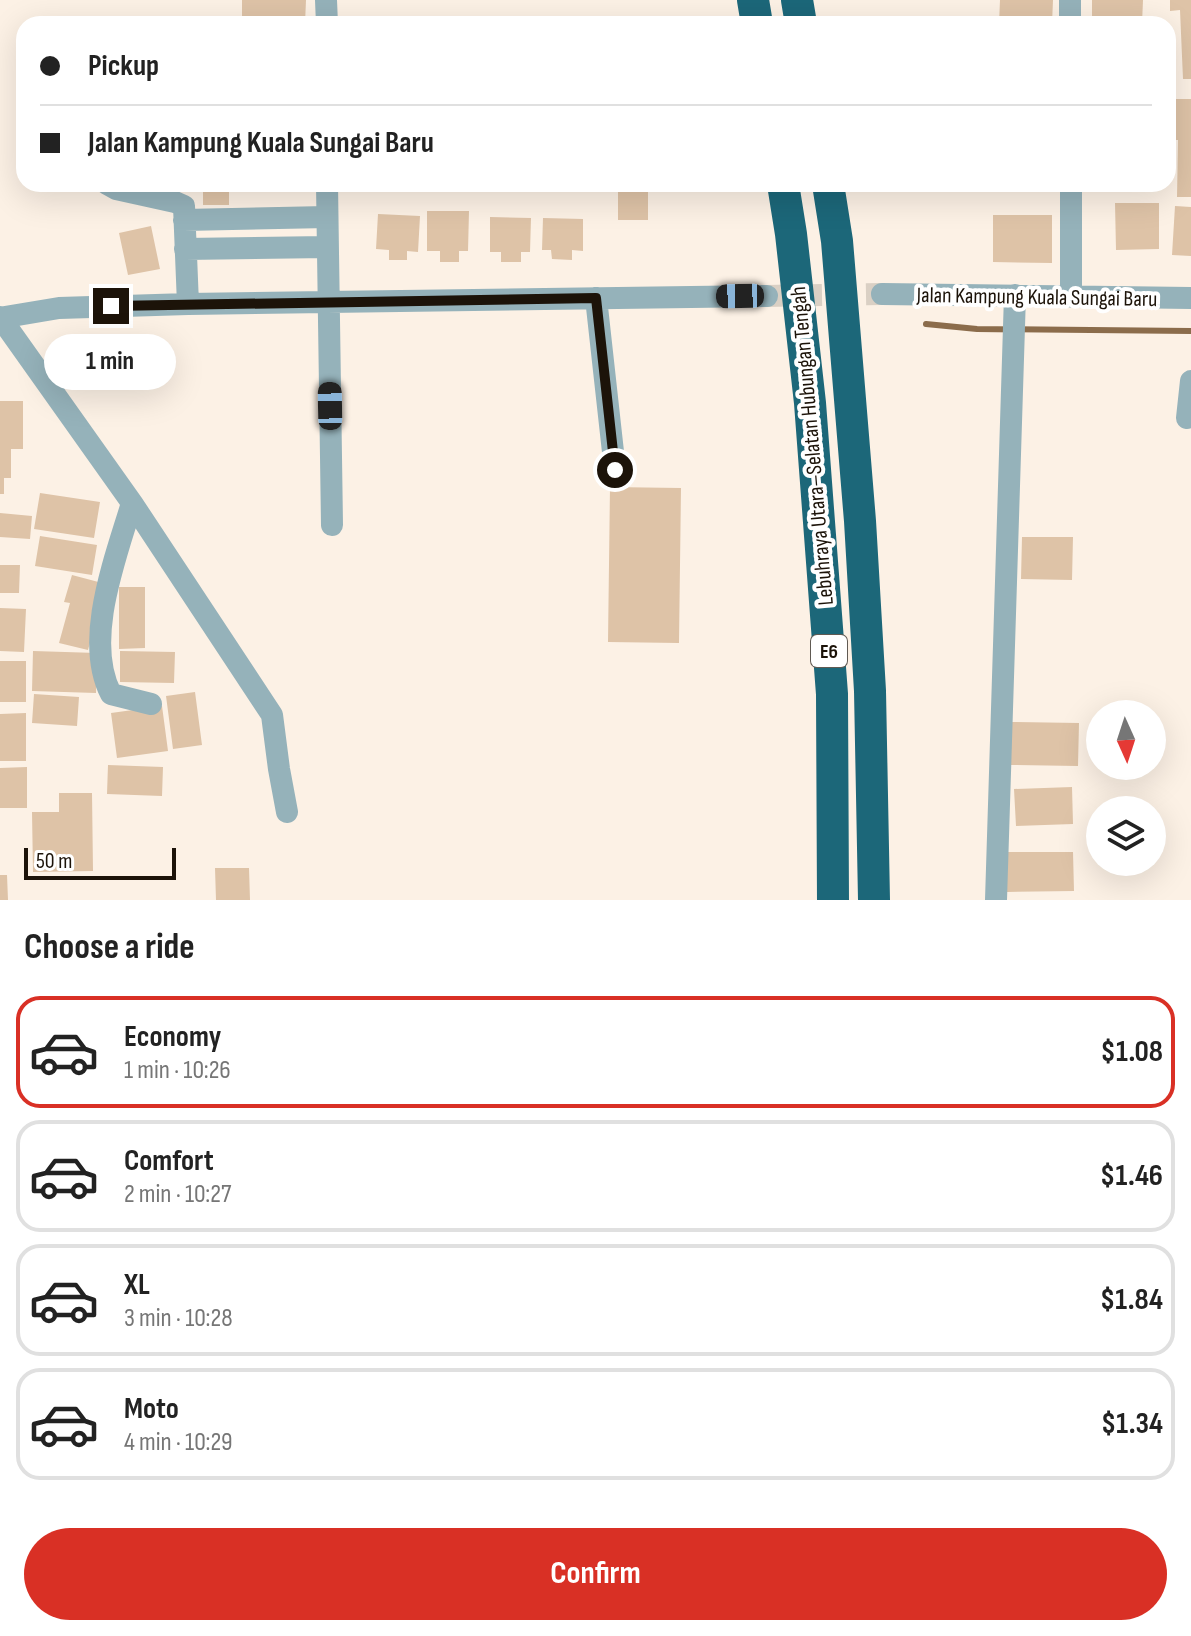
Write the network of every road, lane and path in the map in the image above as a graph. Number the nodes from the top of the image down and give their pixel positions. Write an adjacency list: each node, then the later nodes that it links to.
1 (147, 192): 7 (street)
2 (327, 192): 6 (street)
3 (784, 192): 26 (highway, Lebuhraya Utara–Selatan Hubungan Tengah / E6)
4 (829, 192): 27 (highway, Lebuhraya Utara–Selatan Hubungan Tengah / E6)
5 (1071, 192): 13 (street)
6 (327, 217): 7 (street); 8 (street)
7 (184, 220): 9 (street)
8 (327, 247): 9 (street); 16 (street)
9 (185, 249): 17 (street)
10 (882, 294): 11 (street, Jalan Kampung Kuala Sungai Baru)
11 (1015, 295): 13 (street, Jalan Kampung Kuala Sungai Baru); 28 (street)
12 (767, 296): 14 (street)
13 (1071, 296): 15 (street, Jalan Kampung Kuala Sungai Baru)
14 (596, 298): 16 (street); 21 (street)
15 (1191, 298)
16 (328, 301): 17 (street); 23 (street)
17 (188, 304): 18 (street)
18 (0, 318): 22 (street)
19 (1191, 381): 20 (street)
20 (1187, 418)
21 (615, 470)
22 (132, 503): 24 (street); 25 (street)
23 (332, 525)
24 (151, 704)
25 (287, 812)
26 (833, 900)
27 (874, 900)
28 (996, 900)

